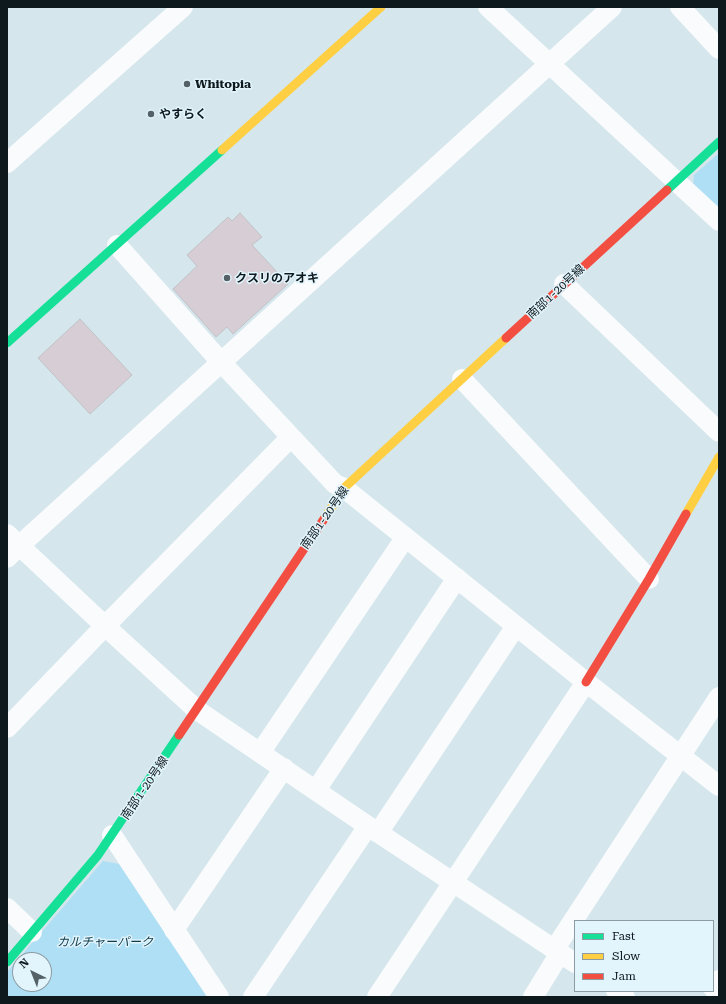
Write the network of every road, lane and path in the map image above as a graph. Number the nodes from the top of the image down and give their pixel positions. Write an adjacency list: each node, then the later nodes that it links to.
1 (183, 7): 9 (street)
2 (381, 7): 12 (street)
3 (488, 7): 7 (street)
4 (612, 7): 7 (street)
5 (680, 7): 6 (street)
6 (719, 49)
7 (549, 64): 10 (street); 15 (street)
8 (719, 142): 10 (street, 南部1-20号線)
9 (7, 162)
10 (676, 181): 11 (street); 13 (street, 南部1-20号線)
11 (719, 221)
12 (117, 245): 14 (street); 15 (street)
13 (564, 284): 16 (street, 南部1-20号線); 17 (street)
14 (7, 343)
15 (221, 362): 18 (street); 22 (street)
16 (462, 379): 20 (street, 南部1-20号線); 24 (street)
17 (719, 432)
18 (290, 437): 20 (street); 25 (street)
19 (719, 457): 24 (street)
20 (344, 488): 21 (street); 29 (street, 南部1-20号線)
21 (405, 538): 23 (street); 31 (street)
22 (11, 546): 25 (street)
23 (457, 578): 26 (street); 35 (street)
24 (649, 579): 27 (street)
25 (105, 626): 29 (street); 30 (street)
26 (516, 626): 27 (street); 36 (street)
27 (586, 682): 32 (street); 38 (street)
28 (719, 697): 32 (street)
29 (197, 710): 31 (street); 37 (street, 南部1-20号線)
30 (7, 728)
31 (260, 753): 33 (street)
32 (681, 756): 34 (street); 40 (street)
33 (284, 768): 35 (street); 41 (street)
34 (719, 786)
35 (316, 790): 36 (street)
36 (373, 829): 38 (street); 47 (street)
37 (112, 836): 41 (street); 42 (street, 南部1-20号線)
38 (453, 882): 44 (street); 48 (street)
39 (7, 908): 42 (street)
40 (584, 920)
41 (174, 930): 46 (street)
42 (32, 932): 45 (street, 南部1-20号線)
43 (574, 936): 44 (street)
44 (563, 955): 49 (street)
45 (7, 962)
46 (219, 997)
47 (253, 997)
48 (377, 997)
49 (533, 997)

